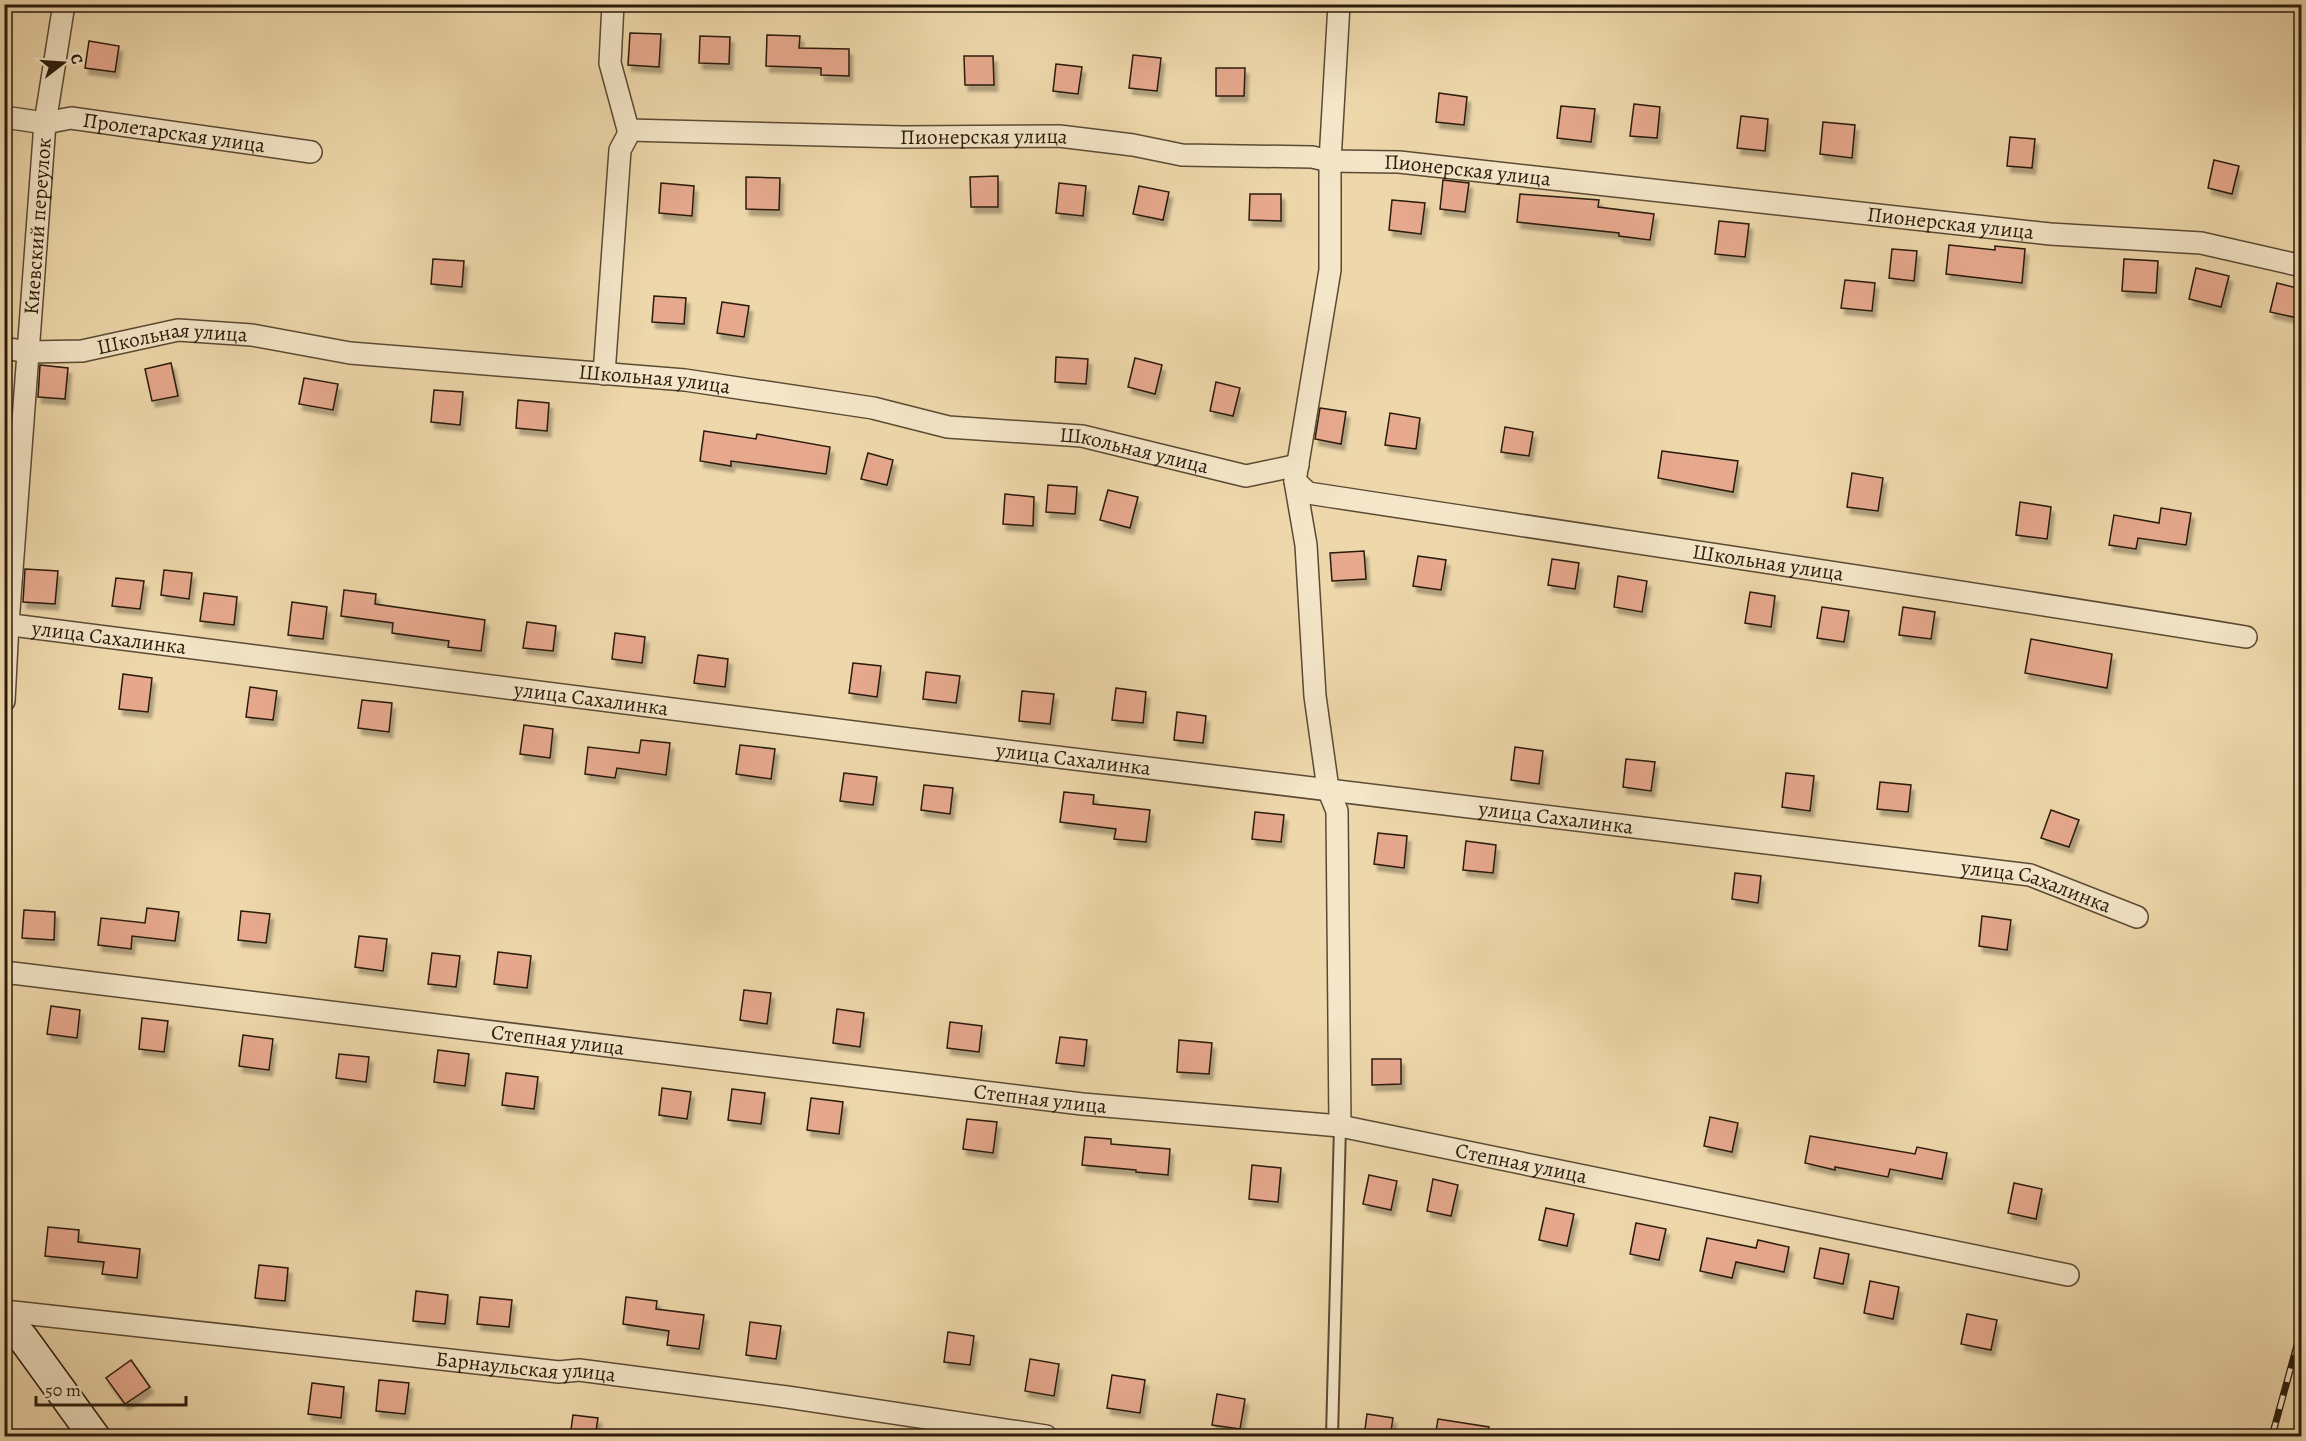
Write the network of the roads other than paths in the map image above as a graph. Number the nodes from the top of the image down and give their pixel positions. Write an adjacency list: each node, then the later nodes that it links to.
1 (64, 4): 5 (street, Киевский переулок)
2 (613, 4): 6 (street)
3 (1339, 4): 8 (street)
4 (4, 117): 5 (street, Пролетарская улица)
5 (45, 123): 7 (street, Пролетарская улица); 11 (street, Киевский переулок)
6 (628, 130): 8 (street, Пионерская улица); 12 (street)
7 (311, 152)
8 (1330, 161): 9 (street, Пионерская улица); 13 (street)
9 (2301, 266)
10 (4, 348): 11 (street, Школьная улица)
11 (28, 352): 12 (street, Школьная улица); 14 (street, Киевский переулок)
12 (604, 374): 13 (street, Школьная улица)
13 (1296, 473): 15 (street, Школьная улица); 17 (street)
14 (6, 624): 16 (street, Киевский переулок); 17 (street, улица Сахалинка)
15 (2246, 636)
16 (4, 700)
17 (1328, 789): 18 (street, улица Сахалинка); 20 (street)
18 (2137, 917)
19 (4, 972): 20 (street, Степная улица)
20 (1340, 1126): 21 (street, Степная улица); 26 (lane)
21 (2068, 1275)
22 (4, 1311): 25 (street, Барнаульская улица)
23 (4, 1318): 24 (main road)
24 (94, 1437)
25 (1046, 1437)
26 (1332, 1437)

